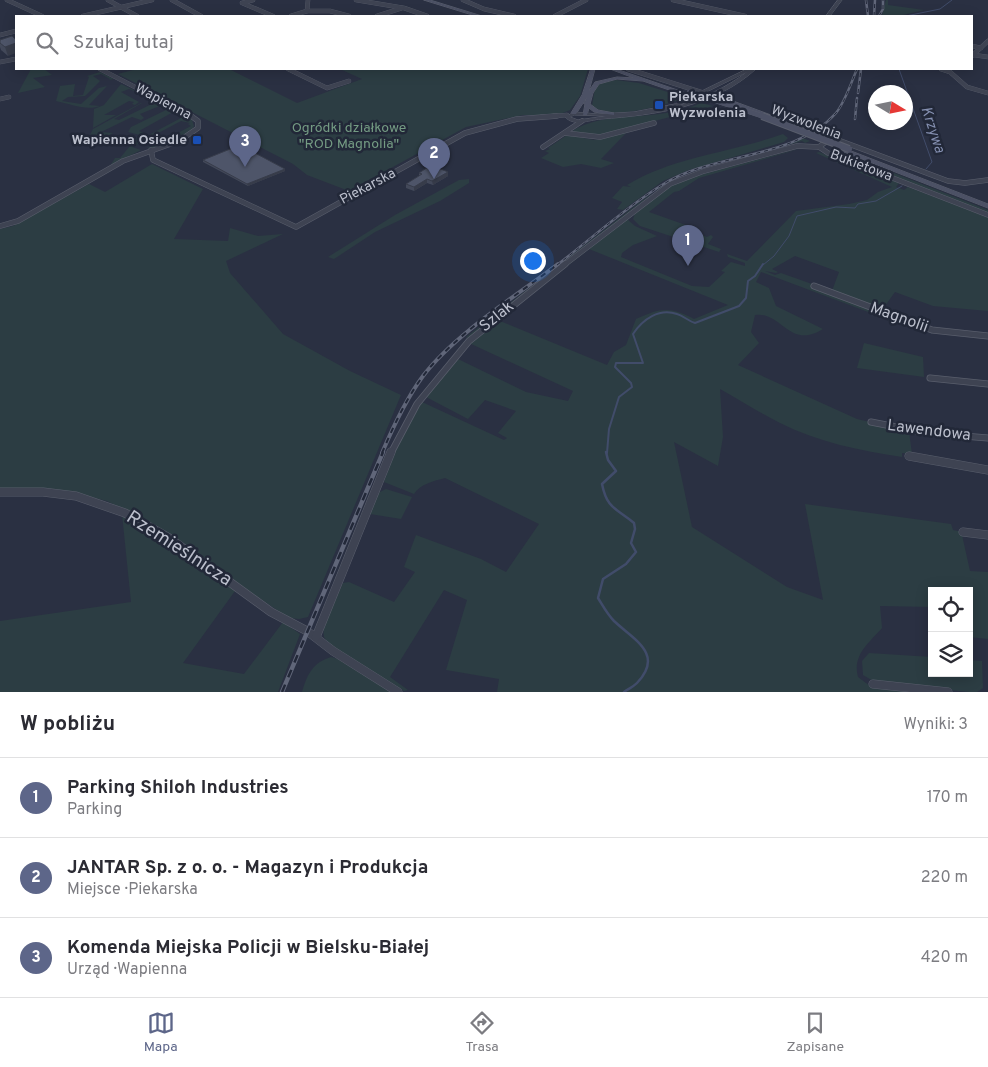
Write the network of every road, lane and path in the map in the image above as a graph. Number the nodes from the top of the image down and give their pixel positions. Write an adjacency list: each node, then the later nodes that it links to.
1 (7, 0): 17 (street)
2 (108, 0): 14 (street)
3 (152, 0): 14 (street)
4 (172, 0): 20 (street)
5 (253, 0): 21 (street)
6 (308, 0): 16 (street)
7 (356, 0): 15 (street)
8 (417, 0): 26 (main road)
9 (426, 0): 27 (main road)
10 (463, 0): 28 (street)
11 (586, 0): 29 (street)
12 (673, 0): 30 (street)
13 (840, 0): 31 (street)
14 (122, 7): 18 (street); 19 (street)
15 (404, 8): 24 (street); 25 (street)
16 (307, 11): 22 (street); 23 (street)
17 (40, 15)
18 (87, 15)
19 (135, 15)
20 (199, 15)
21 (270, 15)
22 (294, 15)
23 (345, 15)
24 (380, 15)
25 (424, 15)
26 (467, 15)
27 (477, 15)
28 (510, 15)
29 (557, 15)
30 (740, 15)
31 (829, 15)
32 (15, 32): 33 (street)
33 (0, 35)
34 (988, 41): 36 (street)
35 (973, 46): 36 (street)
36 (981, 48): 37 (street)
37 (973, 56): 38 (street)
38 (988, 57)
39 (15, 59): 40 (street)
40 (0, 62)
41 (102, 70): 69 (street, Wapienna)
42 (290, 70): 51 (street)
43 (593, 70): 59 (main road)
44 (615, 70): 50 (main road, Wyzwolenia)
45 (622, 70): 52 (main road, Wyzwolenia)
46 (631, 70): 53 (street)
47 (750, 70): 53 (street)
48 (750, 70): 55 (street)
49 (950, 70): 54 (street)
50 (641, 80): 52 (main road, Wyzwolenia); 58 (main road)
51 (349, 81)
52 (687, 93): 66 (main road, Wyzwolenia, bridge); 70 (main road, Wyzwolenia, bridge)
53 (704, 93): 55 (street); 60 (street)
54 (988, 93)
55 (712, 95): 61 (street); 66 (main road, bridge)
56 (9, 97): 57 (street)
57 (0, 99)
58 (586, 103): 60 (main road); 61 (main road)
59 (574, 112): 61 (street); 62 (street)
60 (612, 114): 61 (street)
61 (587, 116): 63 (street)
62 (569, 119): 63 (street); 65 (street); 69 (street, Piekarska)
63 (582, 121): 65 (street)
64 (654, 124): 65 (street)
65 (565, 133): 67 (street)
66 (817, 137): 70 (main road, Wyzwolenia, bridge)
67 (542, 147)
68 (819, 147): 71 (street, Bukietowa); 74 (street, Bukietowa); 87 (street, Szlak)
69 (151, 150): 75 (street, Wapienna)
70 (848, 150): 72 (main road, Wyzwolenia); 73 (main road, Wyzwolenia)
71 (988, 180)
72 (988, 201)
73 (988, 206)
74 (988, 215)
75 (2, 226)
76 (814, 286): 77 (street, Magnolii)
77 (988, 336)
78 (930, 378): 79 (street)
79 (988, 384)
80 (871, 422): 81 (street, Lawendowa)
81 (988, 438)
82 (909, 456): 83 (street, Lawendowa)
83 (988, 470)
84 (0, 492): 87 (street, Rzemieślnicza)
85 (963, 532): 86 (street)
86 (988, 535)
87 (316, 638): 89 (street, Rzemieślnicza)
88 (873, 684): 90 (street)
89 (398, 692)
90 (948, 692)

